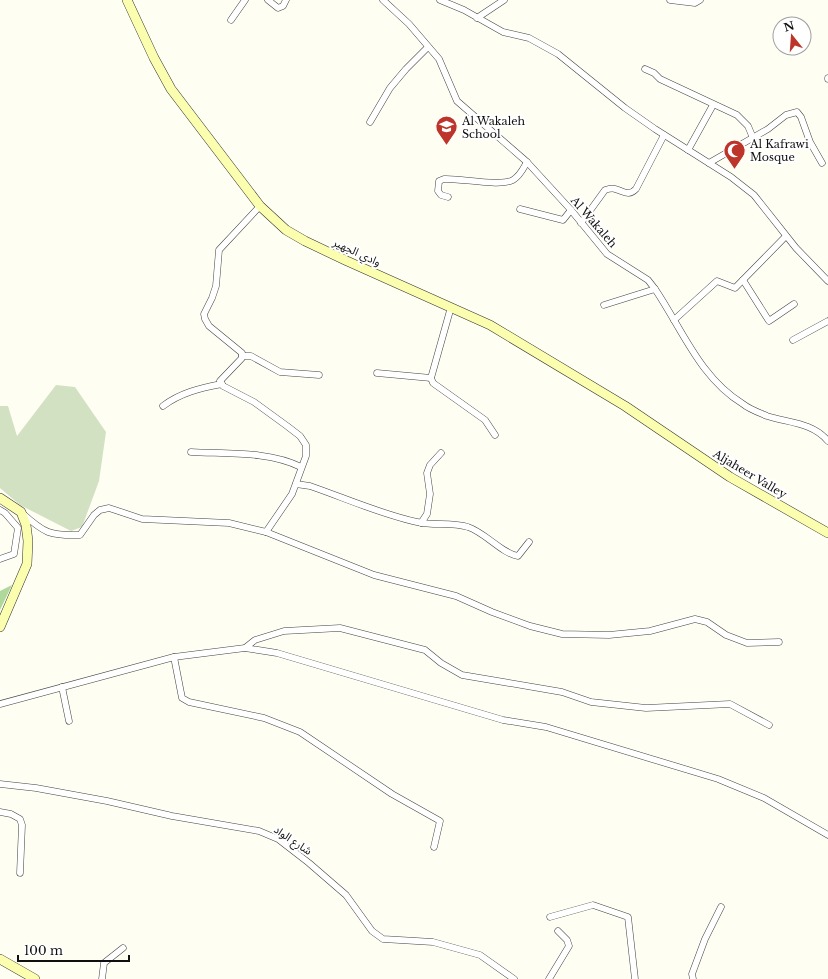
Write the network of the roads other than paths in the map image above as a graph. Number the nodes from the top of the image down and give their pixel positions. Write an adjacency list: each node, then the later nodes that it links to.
1 (127, 0): 23 (street, وادي الجهير)
2 (245, 0): 11 (street)
3 (268, 0): 4 (street)
4 (286, 0)
5 (383, 0): 12 (street, Al Wakaleh)
6 (440, 0): 10 (street)
7 (504, 0): 10 (street)
8 (670, 0): 9 (street)
9 (700, 0)
10 (477, 18): 16 (street)
11 (231, 20)
12 (428, 47): 15 (street); 19 (street, Al Wakaleh)
13 (645, 69): 14 (street)
14 (713, 105): 17 (street); 18 (street)
15 (370, 122)
16 (664, 135): 18 (street); 26 (street)
17 (753, 138): 20 (street); 21 (street)
18 (688, 150): 20 (street)
19 (527, 162): 22 (street); 25 (street, Al Wakaleh)
20 (709, 163): 27 (street)
21 (822, 163)
22 (448, 197)
23 (260, 206): 33 (street, وادي الجهير); 37 (street)
24 (520, 209): 25 (street)
25 (571, 210): 26 (street, Al Wakaleh)
26 (581, 223): 30 (street, Al Wakaleh)
27 (786, 236): 28 (street); 29 (street)
28 (743, 280): 31 (street); 34 (street)
29 (828, 281)
30 (655, 289): 32 (street); 34 (street, Al Wakaleh)
31 (794, 304)
32 (604, 305)
33 (451, 307): 40 (street); 43 (street, وادي الجهير)
34 (674, 320): 45 (street, Al Wakaleh)
35 (828, 321): 36 (street)
36 (793, 340)
37 (242, 356): 39 (street); 41 (street)
38 (377, 373): 40 (street)
39 (319, 376)
40 (431, 378): 44 (street)
41 (222, 384): 42 (street); 48 (street)
42 (163, 406)
43 (662, 432): 55 (street, Aljaheer Valley)
44 (495, 435)
45 (828, 441)
46 (191, 452): 48 (street)
47 (441, 454): 53 (street)
48 (301, 468): 49 (street)
49 (296, 484): 53 (street); 54 (street)
50 (0, 498): 52 (street)
51 (0, 510): 57 (street)
52 (21, 512): 54 (street); 58 (street)
53 (420, 523): 56 (street)
54 (266, 532): 59 (street)
55 (828, 533)
56 (529, 542)
57 (0, 559)
58 (0, 627)
59 (779, 642)
60 (245, 648): 61 (street); 65 (street); 68 (street)
61 (174, 657): 62 (street); 69 (street)
62 (62, 687): 63 (street); 64 (street)
63 (0, 704)
64 (69, 721)
65 (769, 725)
66 (0, 784): 76 (street, شارع الواد)
67 (0, 812): 70 (street)
68 (828, 835)
69 (434, 847)
70 (20, 873)
71 (721, 906): 81 (street)
72 (550, 917): 80 (street)
73 (558, 931): 79 (street)
74 (123, 948): 78 (street)
75 (0, 959): 77 (street)
76 (511, 978)
77 (35, 979)
78 (102, 979)
79 (549, 979)
80 (635, 979)
81 (693, 979)

